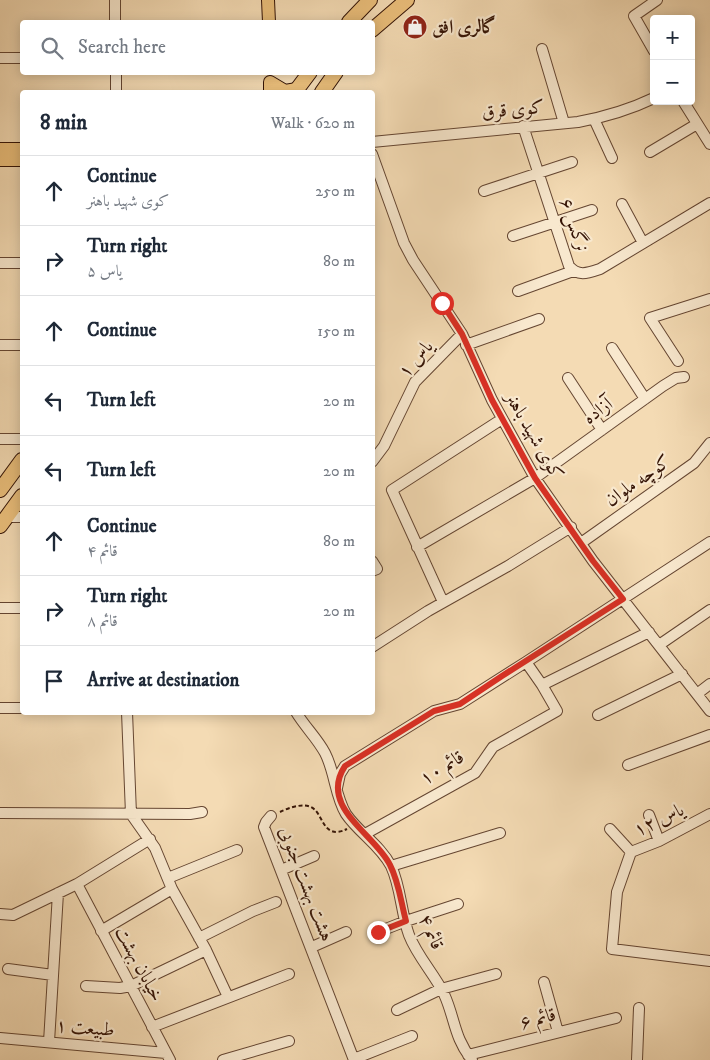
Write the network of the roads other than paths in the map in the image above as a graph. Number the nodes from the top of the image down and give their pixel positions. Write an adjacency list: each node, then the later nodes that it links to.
1 (115, 0): 6 (street)
2 (268, 0): 7 (main road)
3 (370, 0): 8 (highway)
4 (408, 0): 9 (highway)
5 (657, 0): 10 (street)
6 (115, 20)
7 (269, 20)
8 (351, 20)
9 (375, 28)
10 (650, 44)
11 (542, 49): 25 (street)
12 (0, 58): 13 (street)
13 (20, 58)
14 (116, 75): 18 (street)
15 (308, 75): 20 (highway)
16 (334, 75): 21 (highway)
17 (270, 82): 19 (main road)
18 (116, 90)
19 (283, 90)
20 (297, 90)
21 (323, 90)
22 (650, 100): 24 (street, کوی قرق)
23 (685, 105): 26 (street)
24 (594, 120): 25 (street, کوی قرق); 33 (street)
25 (564, 123): 27 (street, کوی قرق)
26 (697, 124): 29 (street); 32 (street)
27 (522, 126): 28 (street, کوی قرق); 38 (street, نرگس ۶)
28 (375, 142)
29 (710, 144)
30 (0, 149): 31 (main road)
31 (20, 149)
32 (650, 152)
33 (612, 158)
34 (0, 160): 35 (main road)
35 (20, 160)
36 (375, 162): 52 (street, کوی شهید باهنر)
37 (572, 162): 38 (street)
38 (538, 174): 39 (street); 43 (street, نرگس ۶)
39 (484, 191)
40 (710, 203): 45 (street, نرگس ۶)
41 (622, 204): 45 (street)
42 (592, 210): 43 (street)
43 (554, 222): 44 (street); 48 (street, نرگس ۶)
44 (512, 236)
45 (642, 243): 48 (street, نرگس ۶)
46 (0, 263): 47 (street)
47 (20, 263)
48 (573, 271): 49 (street)
49 (518, 291)
50 (710, 299): 57 (street)
51 (538, 319): 54 (street)
52 (462, 334): 54 (street, کوی شهید باهنر); 66 (street, یاس ۱)
53 (20, 345): 55 (street)
54 (466, 345): 61 (street, کوی شهید باهنر)
55 (0, 346)
56 (612, 348): 60 (street)
57 (678, 361)
58 (684, 377): 60 (street, آزاده)
59 (568, 378): 62 (street)
60 (645, 399): 62 (street, آزاده)
61 (502, 418): 68 (street, کوی شهید باهنر); 76 (street)
62 (602, 430): 68 (street, آزاده)
63 (0, 439): 64 (street)
64 (20, 439)
65 (710, 443): 75 (street, کوچه ملوان)
66 (375, 458)
67 (20, 463): 69 (highway)
68 (535, 478): 73 (street, کوی شهید باهنر); 76 (street, آزاده)
69 (0, 490)
70 (20, 499): 72 (highway)
71 (20, 518): 72 (street)
72 (3, 522)
73 (571, 527): 75 (street, کوی شهید باهنر); 78 (street)
74 (710, 542): 77 (street)
75 (581, 543): 77 (street, کوی شهید باهنر)
76 (417, 547): 78 (street)
77 (623, 599): 82 (street, کوی شهید باهنر); 85 (street)
78 (443, 602): 83 (street)
79 (0, 608): 80 (street)
80 (20, 608)
81 (710, 610): 84 (street)
82 (649, 632): 84 (street, کوی شهید باهنر); 88 (street)
83 (375, 645)
84 (659, 645): 86 (street, کوی شهید باهنر)
85 (526, 662): 88 (street); 98 (street)
86 (682, 674): 89 (street, کوی شهید باهنر); 95 (street)
87 (710, 684): 89 (street)
88 (542, 685): 107 (street, قائم ۱۰)
89 (697, 694): 92 (street, کوی شهید باهنر)
90 (0, 708): 91 (street)
91 (20, 708)
92 (710, 711)
93 (127, 715): 101 (street)
94 (298, 715): 98 (street, قائم ۴)
95 (598, 715)
96 (710, 735): 97 (street)
97 (628, 765)
98 (337, 788): 107 (street, قائم ۴)
99 (202, 812): 101 (street)
100 (0, 813): 101 (street)
101 (132, 814): 108 (street)
102 (710, 814): 109 (street, یاس ۱۲)
103 (649, 815): 109 (street)
104 (271, 816): 114 (street, هشت بهشت جنوبی)
105 (610, 829): 111 (street)
106 (500, 833): 113 (street)
107 (365, 834): 113 (street, قائم ۴)
108 (150, 840): 115 (street); 116 (street)
109 (659, 841): 111 (street, یاس ۱۲)
110 (237, 850): 115 (street)
111 (631, 852): 129 (street, یاس ۱۲)
112 (314, 856): 114 (street)
113 (391, 866): 122 (street, قائم ۴)
114 (281, 870): 127 (street, هشت بهشت جنوبی)
115 (168, 878): 117 (street)
116 (77, 884): 118 (street); 123 (street, خیابان بهشت)
117 (172, 889): 123 (street); 126 (street)
118 (58, 893): 121 (street); 133 (street)
119 (276, 902): 126 (street)
120 (458, 904): 122 (street)
121 (0, 914)
122 (406, 921): 125 (street); 137 (street, قائم ۴)
123 (101, 931): 136 (street, خیابان بهشت)
124 (346, 932): 127 (street)
125 (378, 932)
126 (199, 938): 128 (street)
127 (312, 947): 151 (street, هشت بهشت جنوبی)
128 (206, 950): 136 (street); 138 (street)
129 (710, 960)
130 (8, 969): 133 (street)
131 (289, 974): 138 (street)
132 (496, 974): 137 (street)
133 (53, 975): 147 (street)
134 (544, 982): 143 (street)
135 (86, 986): 136 (street)
136 (131, 986): 142 (street, خیابان بهشت)
137 (441, 989): 140 (street); 149 (street, قائم ۴)
138 (228, 998): 142 (street)
139 (639, 1008): 152 (street)
140 (397, 1010)
141 (616, 1018): 143 (street, قائم ۶)
142 (152, 1027): 148 (street, خیابان بهشت)
143 (558, 1032): 149 (street, قائم ۶)
144 (412, 1036): 151 (street)
145 (0, 1038): 147 (street, طبیعت ۱)
146 (289, 1041): 150 (street)
147 (49, 1042): 148 (street, طبیعت ۱)
148 (168, 1056)
149 (470, 1058)
150 (223, 1060)
151 (354, 1060)
152 (637, 1060)

